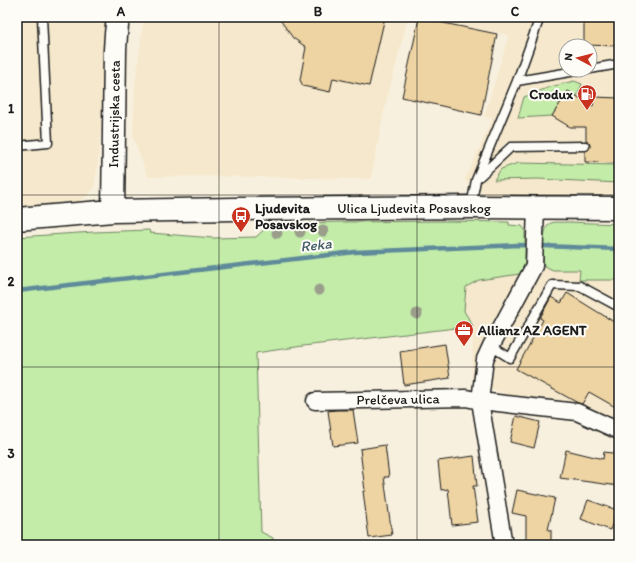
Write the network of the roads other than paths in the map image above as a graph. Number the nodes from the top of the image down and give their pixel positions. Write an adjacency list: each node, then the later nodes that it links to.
1 (42, 17): 8 (lane)
2 (118, 17): 13 (main road, Industrijska cesta)
3 (540, 17): 7 (lane)
4 (619, 64): 5 (lane)
5 (598, 68)
6 (558, 74): 7 (lane)
7 (517, 81): 10 (lane)
8 (17, 146)
9 (585, 146): 10 (lane)
10 (476, 180): 11 (lane)
11 (470, 207): 13 (main road, Ulica Ljudevita Posavskog); 14 (main road, Ulica Ljudevita Posavskog)
12 (619, 208): 14 (main road, Ulica Ljudevita Posavskog)
13 (113, 211): 15 (main road, Ulica Ljudevita Posavskog)
14 (536, 216): 17 (street)
15 (17, 219)
16 (619, 307): 17 (lane)
17 (491, 346): 19 (street)
18 (315, 401): 19 (street, Prelčeva ulica)
19 (480, 401): 20 (street, Prelčeva ulica); 21 (street)
20 (619, 431)
21 (504, 545)

